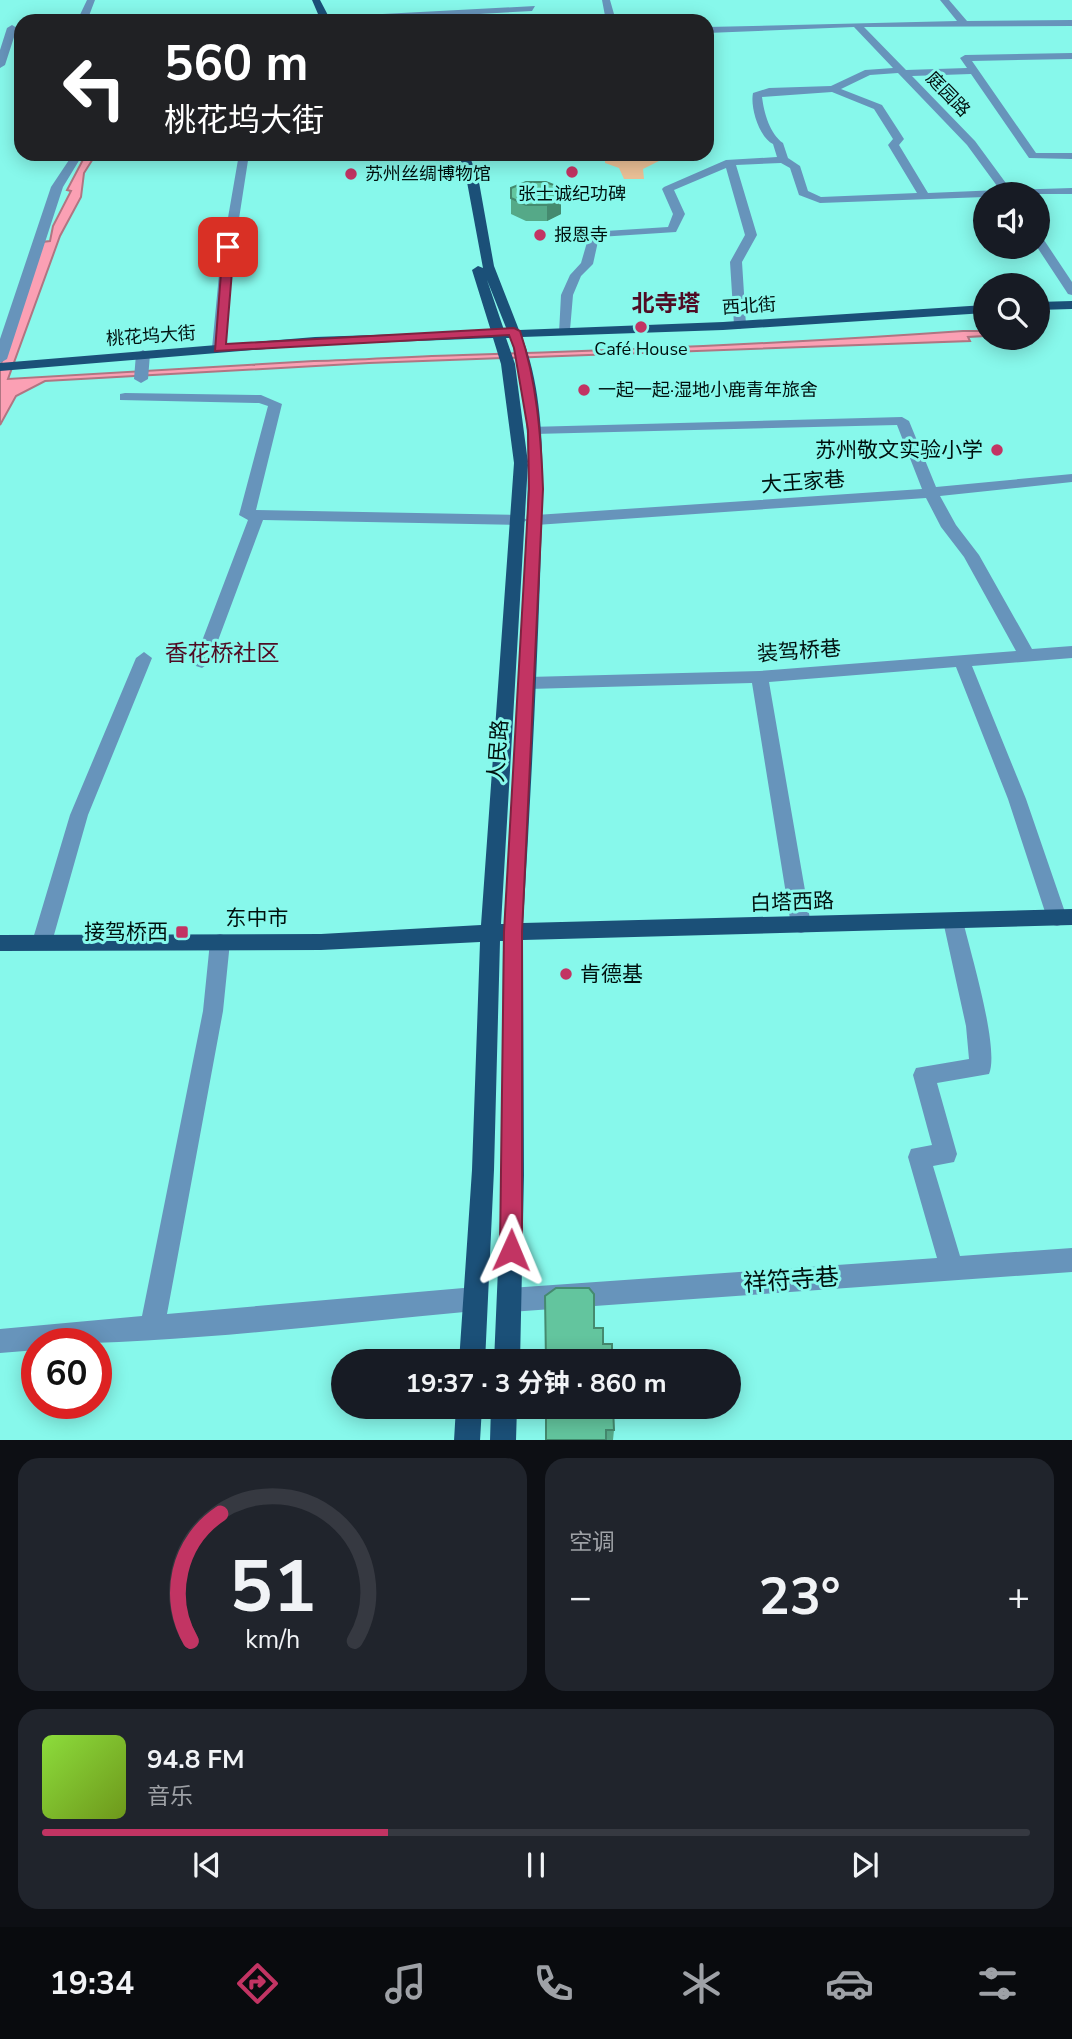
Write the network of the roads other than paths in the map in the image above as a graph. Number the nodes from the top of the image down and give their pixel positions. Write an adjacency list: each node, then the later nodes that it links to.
1 (944, 0): 7 (street)
2 (532, 8): 3 (street)
3 (437, 14)
4 (1072, 23): 7 (street)
5 (0, 24): 9 (street)
6 (856, 24): 7 (street); 8 (street); 12 (street, 庭园路)
7 (965, 24)
8 (714, 30)
9 (11, 32): 11 (street)
10 (1072, 56): 13 (street)
11 (0, 65)
12 (901, 71): 13 (street); 14 (street); 22 (street, 庭园路)
13 (975, 71): 15 (street)
14 (833, 89): 16 (street); 26 (street)
15 (1072, 156)
16 (783, 160): 21 (street); 26 (street)
17 (74, 161): 39 (street)
18 (243, 161): 36 (street)
19 (456, 161): 35 (main road, 人民路)
20 (466, 161): 34 (main road, 人民路)
21 (730, 162): 32 (street); 33 (street)
22 (999, 182)
23 (1072, 191): 24 (street)
24 (1050, 192)
25 (973, 194): 26 (street)
26 (924, 195)
27 (1050, 258): 28 (street)
28 (1072, 292)
29 (1072, 305): 30 (main road)
30 (1050, 306)
31 (973, 310): 32 (main road, 西北街)
32 (740, 325): 33 (main road, 西北街)
33 (564, 330): 34 (main road, 西北街)
34 (514, 331): 35 (main road, 桃花坞大街); 38 (main road, 人民路)
35 (498, 332): 36 (main road, 桃花坞大街); 38 (main road, 人民路)
36 (219, 348): 37 (main road, 桃花坞大街)
37 (143, 354): 40 (main road, 桃花坞大街); 41 (street)
38 (514, 356): 43 (main road, 人民路); 47 (main road, 人民路)
39 (0, 359)
40 (7, 366)
41 (142, 374)
42 (125, 397): 46 (street)
43 (534, 430): 45 (street); 47 (main road, 人民路)
44 (1072, 478): 45 (street, 大王家巷)
45 (931, 493): 47 (street, 大王家巷); 49 (street)
46 (257, 515): 47 (street, 大王家巷); 52 (street)
47 (527, 520): 54 (main road, 人民路); 59 (main road, 人民路)
48 (1072, 652): 49 (street, 装驾桥巷)
49 (1027, 656): 51 (street, 装驾桥巷)
50 (144, 658): 60 (street)
51 (962, 661): 53 (street, 装驾桥巷); 55 (street)
52 (202, 662)
53 (760, 677): 54 (street, 装驾桥巷); 57 (street)
54 (528, 683): 58 (main road, 人民路)
55 (1065, 918): 56 (main road, 白塔西路)
56 (953, 921): 57 (main road, 白塔西路); 64 (street)
57 (802, 925): 58 (main road, 白塔西路)
58 (513, 932): 59 (main road, 东中市); 66 (main road, 人民路)
59 (491, 934): 61 (main road, 东中市); 65 (main road, 人民路)
60 (42, 942): 61 (main road, 东中市); 62 (main road, 东中市)
61 (220, 942): 67 (street)
62 (0, 943)
63 (1072, 1260): 64 (street, 祥符寺巷)
64 (952, 1269): 66 (street, 祥符寺巷)
65 (475, 1299): 67 (street); 69 (main road, 人民路)
66 (510, 1300): 70 (main road, 人民路)
67 (152, 1328): 68 (street)
68 (0, 1341)
69 (473, 1349)
70 (508, 1349)
71 (468, 1419): 73 (main road)
72 (504, 1419): 74 (main road)
73 (467, 1440)
74 (503, 1440)

